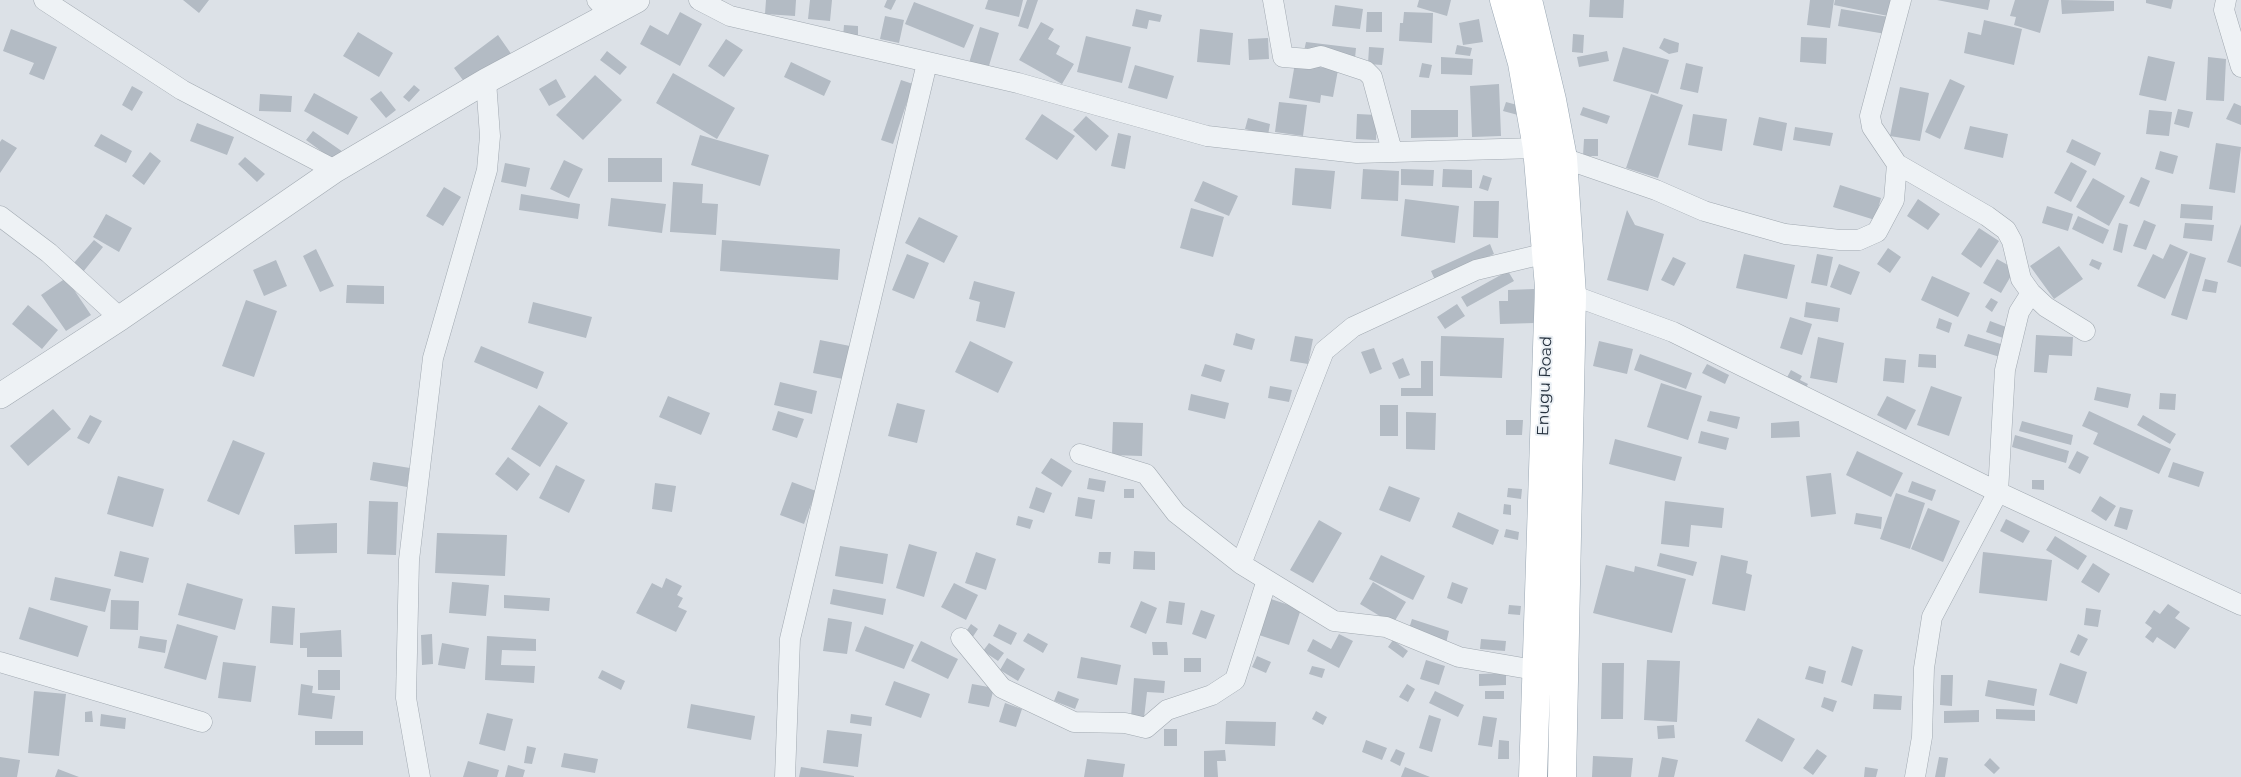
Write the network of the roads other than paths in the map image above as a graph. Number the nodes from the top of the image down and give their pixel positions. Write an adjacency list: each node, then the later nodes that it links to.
1 (44, 0): 17 (street)
2 (637, 0): 9 (street)
3 (699, 0): 10 (street)
4 (1273, 0): 14 (street)
5 (1504, 0): 13 (main road, Enugu Road)
6 (1528, 0): 15 (main road)
7 (1901, 0): 16 (street)
8 (2226, 0): 11 (street)
9 (604, 7): 12 (street)
10 (927, 63): 14 (street); 35 (street)
11 (2241, 67)
12 (486, 81): 17 (street); 34 (street)
13 (1537, 148): 14 (street); 19 (main road, Enugu Road)
14 (1392, 152)
15 (1563, 158): 16 (street); 21 (main road)
16 (1897, 164): 20 (street)
17 (335, 170): 22 (street)
18 (0, 216): 22 (street)
19 (1547, 253): 27 (street); 32 (main road, Enugu Road)
20 (2031, 293): 23 (street); 26 (street)
21 (1572, 295): 26 (street); 37 (main road)
22 (120, 318): 24 (street)
23 (2085, 330)
24 (0, 396)
25 (1080, 454): 27 (street)
26 (1998, 492): 29 (street); 38 (street)
27 (1241, 564): 28 (street)
28 (1267, 580): 30 (street); 32 (street)
29 (2241, 605)
30 (961, 638)
31 (0, 662): 33 (street)
32 (1535, 670): 36 (main road, Enugu Road)
33 (202, 722)
34 (420, 777)
35 (785, 777)
36 (1533, 777)
37 (1562, 777)
38 (1915, 777)

